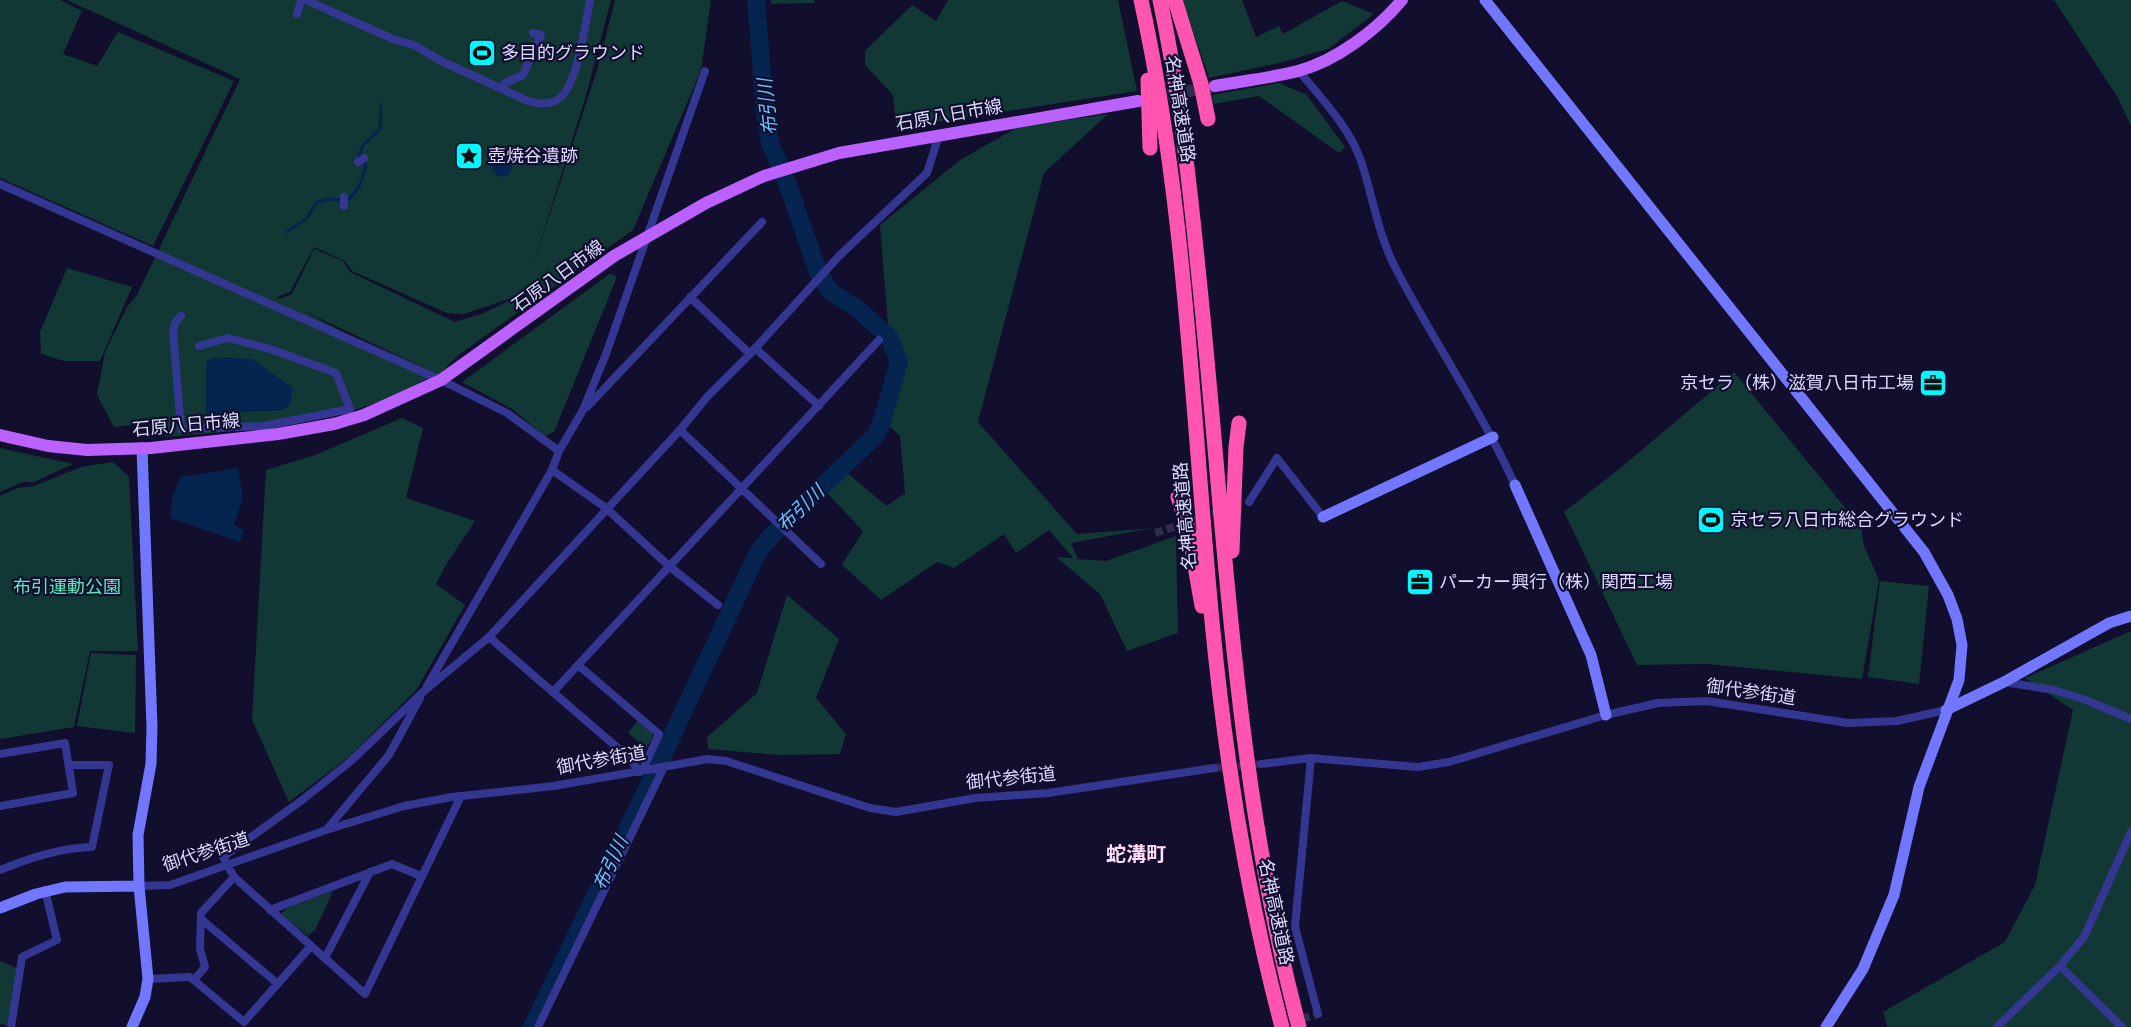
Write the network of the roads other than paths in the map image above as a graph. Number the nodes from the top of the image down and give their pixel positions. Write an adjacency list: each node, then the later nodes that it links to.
1 (300, 0): 9 (street)
2 (306, 0): 15 (street)
3 (590, 0): 15 (street)
4 (1141, 0): 11 (highway, 名神高速道路)
5 (1160, 0): 52 (highway, 名神高速道路)
6 (1175, 0): 17 (highway)
7 (1402, 0): 13 (main road)
8 (1485, 0): 57 (street)
9 (297, 14)
10 (534, 33): 15 (street)
11 (1150, 42): 19 (highway); 60 (highway, 名神高速道路)
12 (705, 71): 24 (street)
13 (1299, 71): 14 (main road); 37 (street)
14 (1215, 86)
15 (503, 88)
16 (1138, 101): 18 (main road, 石原八日市線)
17 (1208, 119)
18 (939, 134): 24 (main road, 石原八日市線); 29 (street)
19 (1150, 148)
20 (0, 184): 31 (street)
21 (344, 197): 22 (street)
22 (344, 206)
23 (762, 222): 25 (street)
24 (646, 238): 31 (main road, 石原八日市線); 33 (street)
25 (690, 297): 30 (street); 33 (street)
26 (181, 316): 28 (street)
27 (879, 340): 32 (street)
28 (199, 346)
29 (755, 348): 30 (street); 32 (street)
30 (750, 354): 35 (street)
31 (441, 380): 38 (main road, 石原八日市線); 39 (street)
32 (819, 406): 42 (street)
33 (584, 410): 39 (street)
34 (1239, 423): 52 (highway)
35 (680, 430): 42 (street); 45 (street)
36 (0, 435): 38 (main road, 石原八日市線)
37 (1493, 437): 41 (street); 46 (street)
38 (142, 448): 77 (street)
39 (558, 451): 40 (street)
40 (552, 470): 45 (street); 56 (street)
41 (1515, 485): 58 (street)
42 (744, 488): 47 (street); 48 (street)
43 (1178, 497): 60 (highway)
44 (1249, 502): 46 (street)
45 (606, 508): 48 (street); 51 (street)
46 (1323, 517)
47 (821, 564)
48 (669, 566): 49 (street); 53 (street)
49 (718, 605)
50 (2131, 616): 54 (street, 御代参街道)
51 (489, 637): 55 (street); 56 (street)
52 (1232, 638): 93 (highway, 名神高速道路)
53 (578, 665): 55 (street); 67 (street)
54 (2004, 682): 57 (street, 御代参街道); 59 (street)
55 (554, 690): 67 (street)
56 (424, 691): 70 (street); 72 (street)
57 (1946, 710): 58 (street, 御代参街道); 94 (street)
58 (1606, 715): 62 (street, 御代参街道)
59 (2131, 719)
60 (1228, 747): 92 (highway, 名神高速道路)
61 (0, 754): 64 (street)
62 (1311, 758): 63 (street, 御代参街道); 88 (street)
63 (1261, 764)
64 (69, 765): 69 (street); 73 (street)
65 (662, 767): 66 (street, 御代参街道); 67 (street, 御代参街道); 91 (street)
66 (1214, 768)
67 (643, 771): 68 (street, 御代参街道)
68 (461, 796): 70 (street, 御代参街道); 75 (street)
69 (0, 806)
70 (326, 830): 72 (street, 御代参街道)
71 (2131, 832): 84 (street)
72 (226, 865): 76 (street); 77 (street, 御代参街道)
73 (0, 870)
74 (370, 872): 75 (street); 80 (street); 83 (street)
75 (420, 876): 83 (street)
76 (234, 877): 80 (street); 81 (street)
77 (139, 886): 78 (street, 御代参街道); 85 (street)
78 (45, 890): 79 (street, 御代参街道); 89 (street)
79 (0, 908)
80 (270, 910): 82 (street)
81 (201, 919): 86 (street); 87 (street)
82 (312, 946): 83 (street); 87 (street)
83 (325, 958)
84 (2060, 966): 95 (street); 96 (street)
85 (148, 979): 86 (street); 90 (street)
86 (194, 980): 87 (street)
87 (278, 984)
88 (1318, 1014)
89 (11, 1027)
90 (132, 1027)
91 (538, 1027)
92 (1282, 1027)
93 (1299, 1027)
94 (1826, 1027)
95 (1997, 1027)
96 (2122, 1027)

